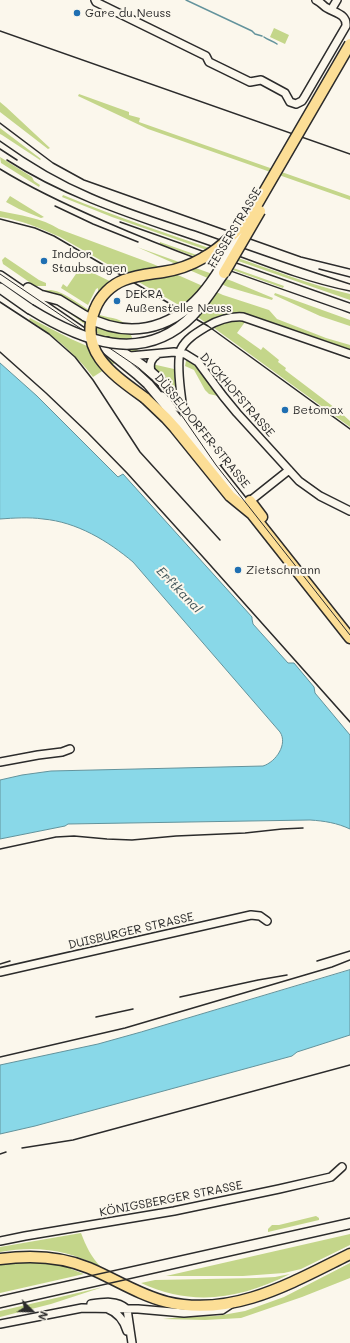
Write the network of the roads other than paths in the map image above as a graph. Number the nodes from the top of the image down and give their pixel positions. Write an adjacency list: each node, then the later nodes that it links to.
1 (95, 0): 4 (street)
2 (316, 0): 4 (street)
3 (336, 0): 4 (street)
4 (331, 10)
5 (350, 44): 7 (main road, FESSERSTRASSE, bridge)
6 (350, 56): 9 (main road, FESSERSTRASSE, bridge)
7 (252, 213): 12 (main road, FESSERSTRASSE, bridge); 24 (main road, FESSERSTRASSE, bridge)
8 (0, 269): 12 (main road, DÜSSELDORFER STRASSE)
9 (224, 273): 11 (main road, FESSERSTRASSE, bridge)
10 (0, 276): 18 (main road, DÜSSELDORFER STRASSE)
11 (0, 288)
12 (28, 288): 16 (main road, DÜSSELDORFER STRASSE)
13 (160, 353): 14 (street); 16 (street); 17 (street)
14 (182, 353): 15 (street); 19 (street); 21 (street, DYCKHOFSTRASSE)
15 (350, 354)
16 (130, 356): 17 (main road, DÜSSELDORFER STRASSE)
17 (151, 372): 19 (main road, DÜSSELDORFER STRASSE)
18 (148, 384): 19 (street); 20 (main road, DÜSSELDORFER STRASSE)
19 (184, 410): 20 (street); 22 (main road, DÜSSELDORFER STRASSE)
20 (188, 433): 24 (main road, DÜSSELDORFER STRASSE)
21 (289, 470): 22 (street); 23 (street, DYCKHOFSTRASSE)
22 (250, 501): 25 (main road, DÜSSELDORFER STRASSE)
23 (350, 511)
24 (252, 514): 26 (main road, DÜSSELDORFER STRASSE)
25 (350, 628)
26 (350, 638)
27 (70, 749): 28 (street)
28 (0, 762)
29 (267, 921): 30 (street, DUISBURGER STRASSE)
30 (0, 972)
31 (342, 1167): 32 (street, KÖNIGSBERGER STRASSE)
32 (0, 1241)
33 (350, 1254): 35 (main road)
34 (0, 1259): 35 (main road)
35 (233, 1303): 38 (street)
36 (82, 1308): 37 (street); 38 (street); 39 (street)
37 (106, 1308): 38 (street); 40 (street)
38 (127, 1309): 40 (street)
39 (0, 1324)
40 (132, 1343)

